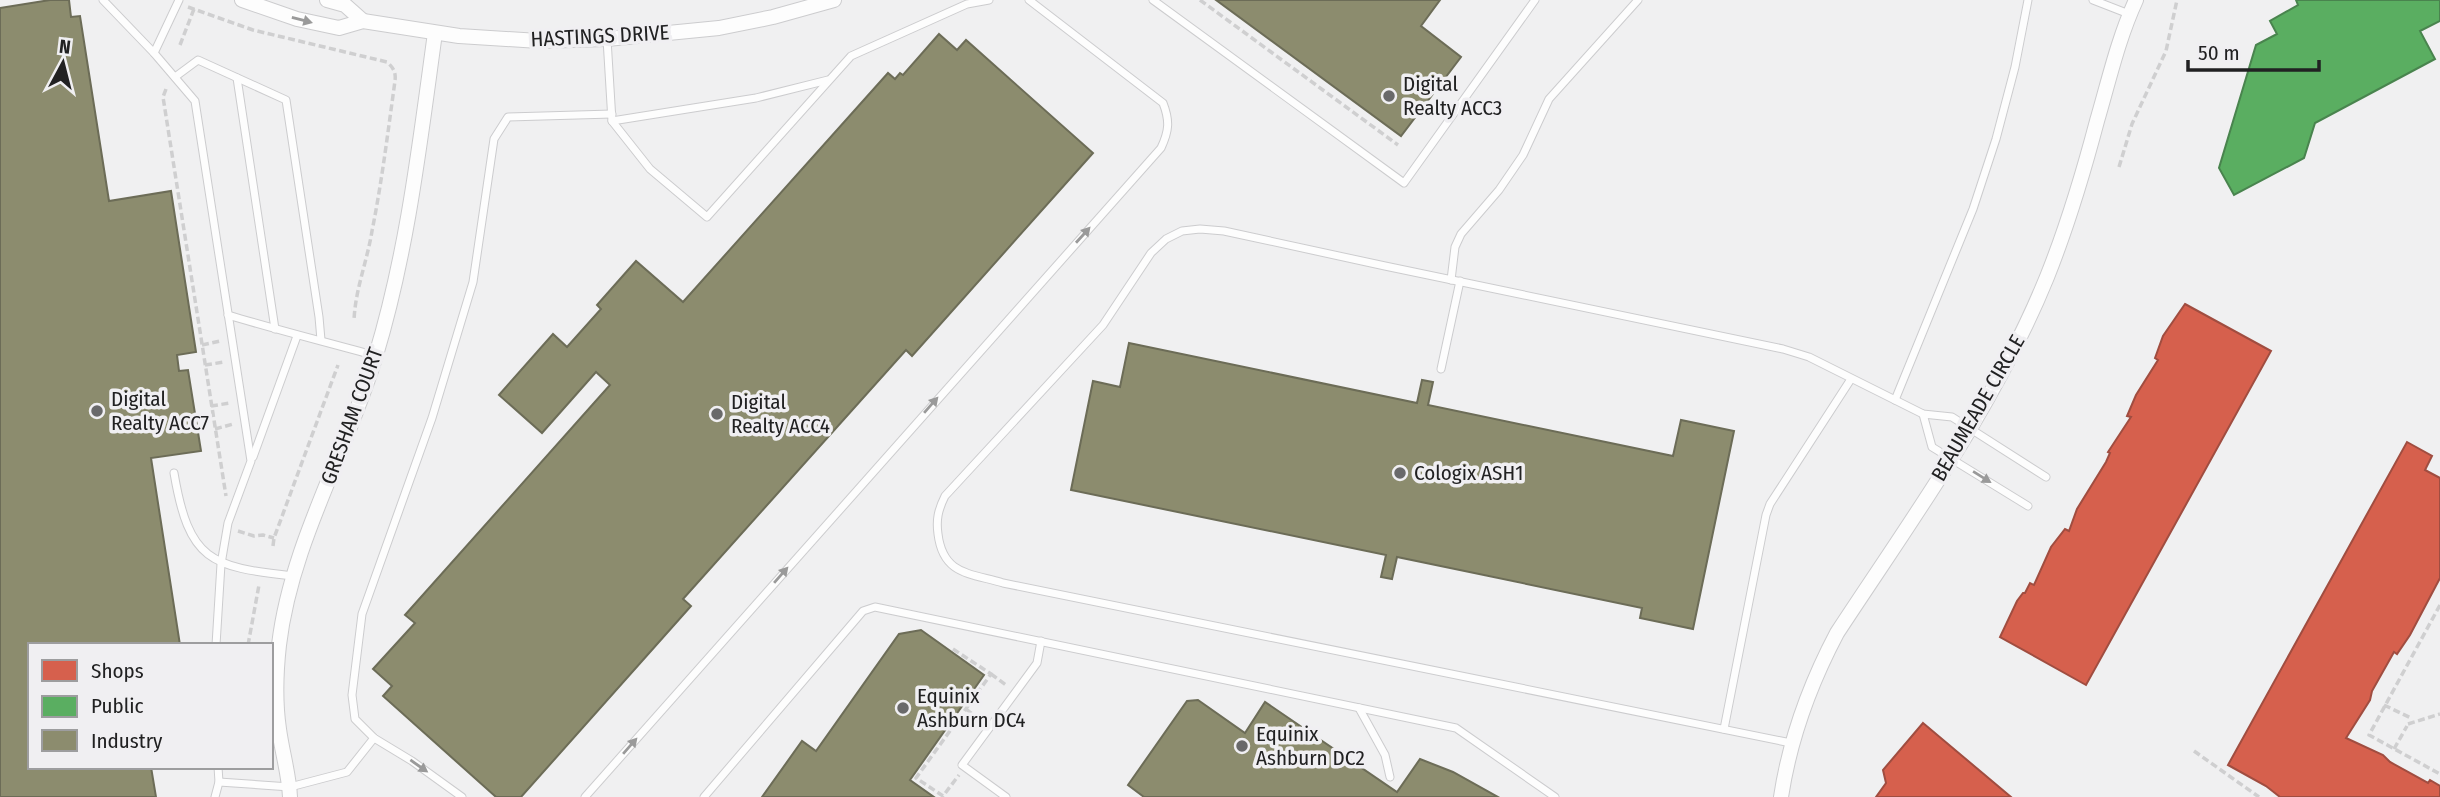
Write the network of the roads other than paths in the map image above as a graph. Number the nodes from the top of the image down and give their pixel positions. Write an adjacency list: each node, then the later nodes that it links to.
1 (103, 0): 18 (lane)
2 (179, 0): 18 (lane)
3 (242, 0): 15 (street, HASTINGS DRIVE, one-way to 15)
4 (327, 0): 15 (street, HASTINGS DRIVE)
5 (834, 0): 17 (street, HASTINGS DRIVE)
6 (989, 0): 21 (lane)
7 (1029, 0): 53 (lane, one-way to 7)
8 (1153, 0): 9 (lane)
9 (1535, 0)
10 (1638, 0): 23 (lane)
11 (2028, 0): 31 (lane)
12 (2094, 0): 14 (lane)
13 (2136, 0): 14 (street, BEAUMEADE CIRCLE)
14 (2129, 14): 33 (street, BEAUMEADE CIRCLE)
15 (363, 21): 16 (street, HASTINGS DRIVE)
16 (435, 33): 17 (street, HASTINGS DRIVE); 28 (street, GRESHAM COURT)
17 (607, 39): 22 (lane)
18 (154, 53): 19 (lane)
19 (175, 77): 20 (lane); 24 (lane)
20 (237, 78): 25 (lane); 27 (lane)
21 (829, 79): 22 (lane); 22 (lane)
22 (612, 118): 45 (lane)
23 (1455, 280): 29 (lane); 30 (lane); 44 (lane)
24 (228, 315): 25 (lane); 35 (lane)
25 (275, 329): 26 (lane)
26 (297, 336): 27 (lane); 35 (lane)
27 (321, 340): 28 (lane)
28 (376, 356): 40 (street, GRESHAM COURT)
29 (1441, 369)
30 (1851, 379): 31 (lane); 44 (lane)
31 (1895, 400): 32 (lane)
32 (1923, 414): 33 (lane); 34 (lane)
33 (1972, 428): 34 (street, BEAUMEADE CIRCLE); 37 (lane)
34 (1952, 458): 38 (lane, one-way to 38); 46 (street, BEAUMEADE CIRCLE)
35 (251, 461): 39 (lane)
36 (174, 473): 39 (lane)
37 (2046, 477)
38 (2028, 506)
39 (221, 564): 40 (lane); 42 (lane)
40 (294, 576): 50 (street, GRESHAM COURT)
41 (1041, 641): 43 (lane); 54 (lane); 55 (lane)
42 (216, 643)
43 (1359, 708): 48 (lane); 56 (lane)
44 (1724, 729): 46 (lane)
45 (374, 738): 50 (lane); 52 (lane, one-way to 52)
46 (1791, 743): 57 (street, BEAUMEADE CIRCLE)
47 (218, 769): 49 (lane)
48 (1390, 777)
49 (219, 782): 50 (lane); 51 (lane)
50 (290, 792)
51 (215, 797)
52 (462, 797)
53 (585, 797)
54 (704, 797)
55 (1006, 797)
56 (1555, 797)
57 (1781, 797)

